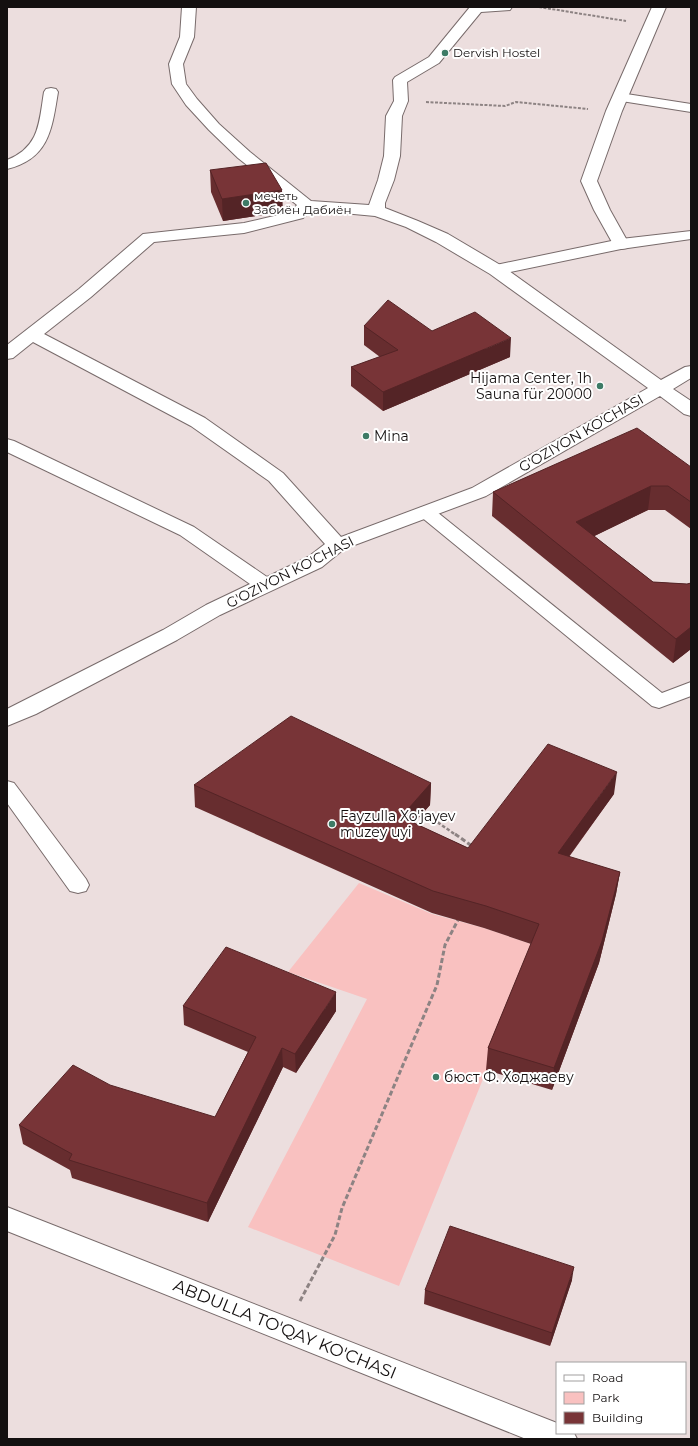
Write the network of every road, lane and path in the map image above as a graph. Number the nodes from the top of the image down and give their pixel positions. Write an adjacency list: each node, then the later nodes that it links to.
1 (189, 7): 11 (street)
2 (505, 7): 7 (street)
3 (539, 7): 5 (path)
4 (660, 7): 5 (street)
5 (652, 25): 8 (street)
6 (50, 92): 10 (lane)
7 (401, 101): 8 (path); 12 (street)
8 (617, 104): 9 (lane); 14 (street)
9 (691, 108)
10 (7, 165)
11 (307, 205): 12 (street); 16 (street)
12 (377, 211): 15 (street)
13 (691, 235): 14 (lane)
14 (621, 244): 15 (lane)
15 (496, 270): 19 (street)
16 (31, 334): 17 (street); 23 (street)
17 (10, 349)
18 (691, 371): 19 (street, G'OZIYON KO'CHASI)
19 (660, 388): 20 (street); 22 (street, G'OZIYON KO'CHASI)
20 (691, 410)
21 (7, 444): 24 (street)
22 (426, 512): 23 (street, G'OZIYON KO'CHASI); 25 (lane)
23 (337, 545): 24 (street, G'OZIYON KO'CHASI)
24 (265, 585): 26 (street, G'OZIYON KO'CHASI)
25 (691, 689)
26 (7, 718)
27 (7, 788): 30 (lane)
28 (424, 813): 29 (path)
29 (473, 846)
30 (78, 885)
31 (458, 920): 33 (path)
32 (7, 1219): 33 (street, ABDULLA TO'QAY KO'CHASI)
33 (285, 1330): 34 (street, ABDULLA TO'QAY KO'CHASI)
34 (562, 1439)

